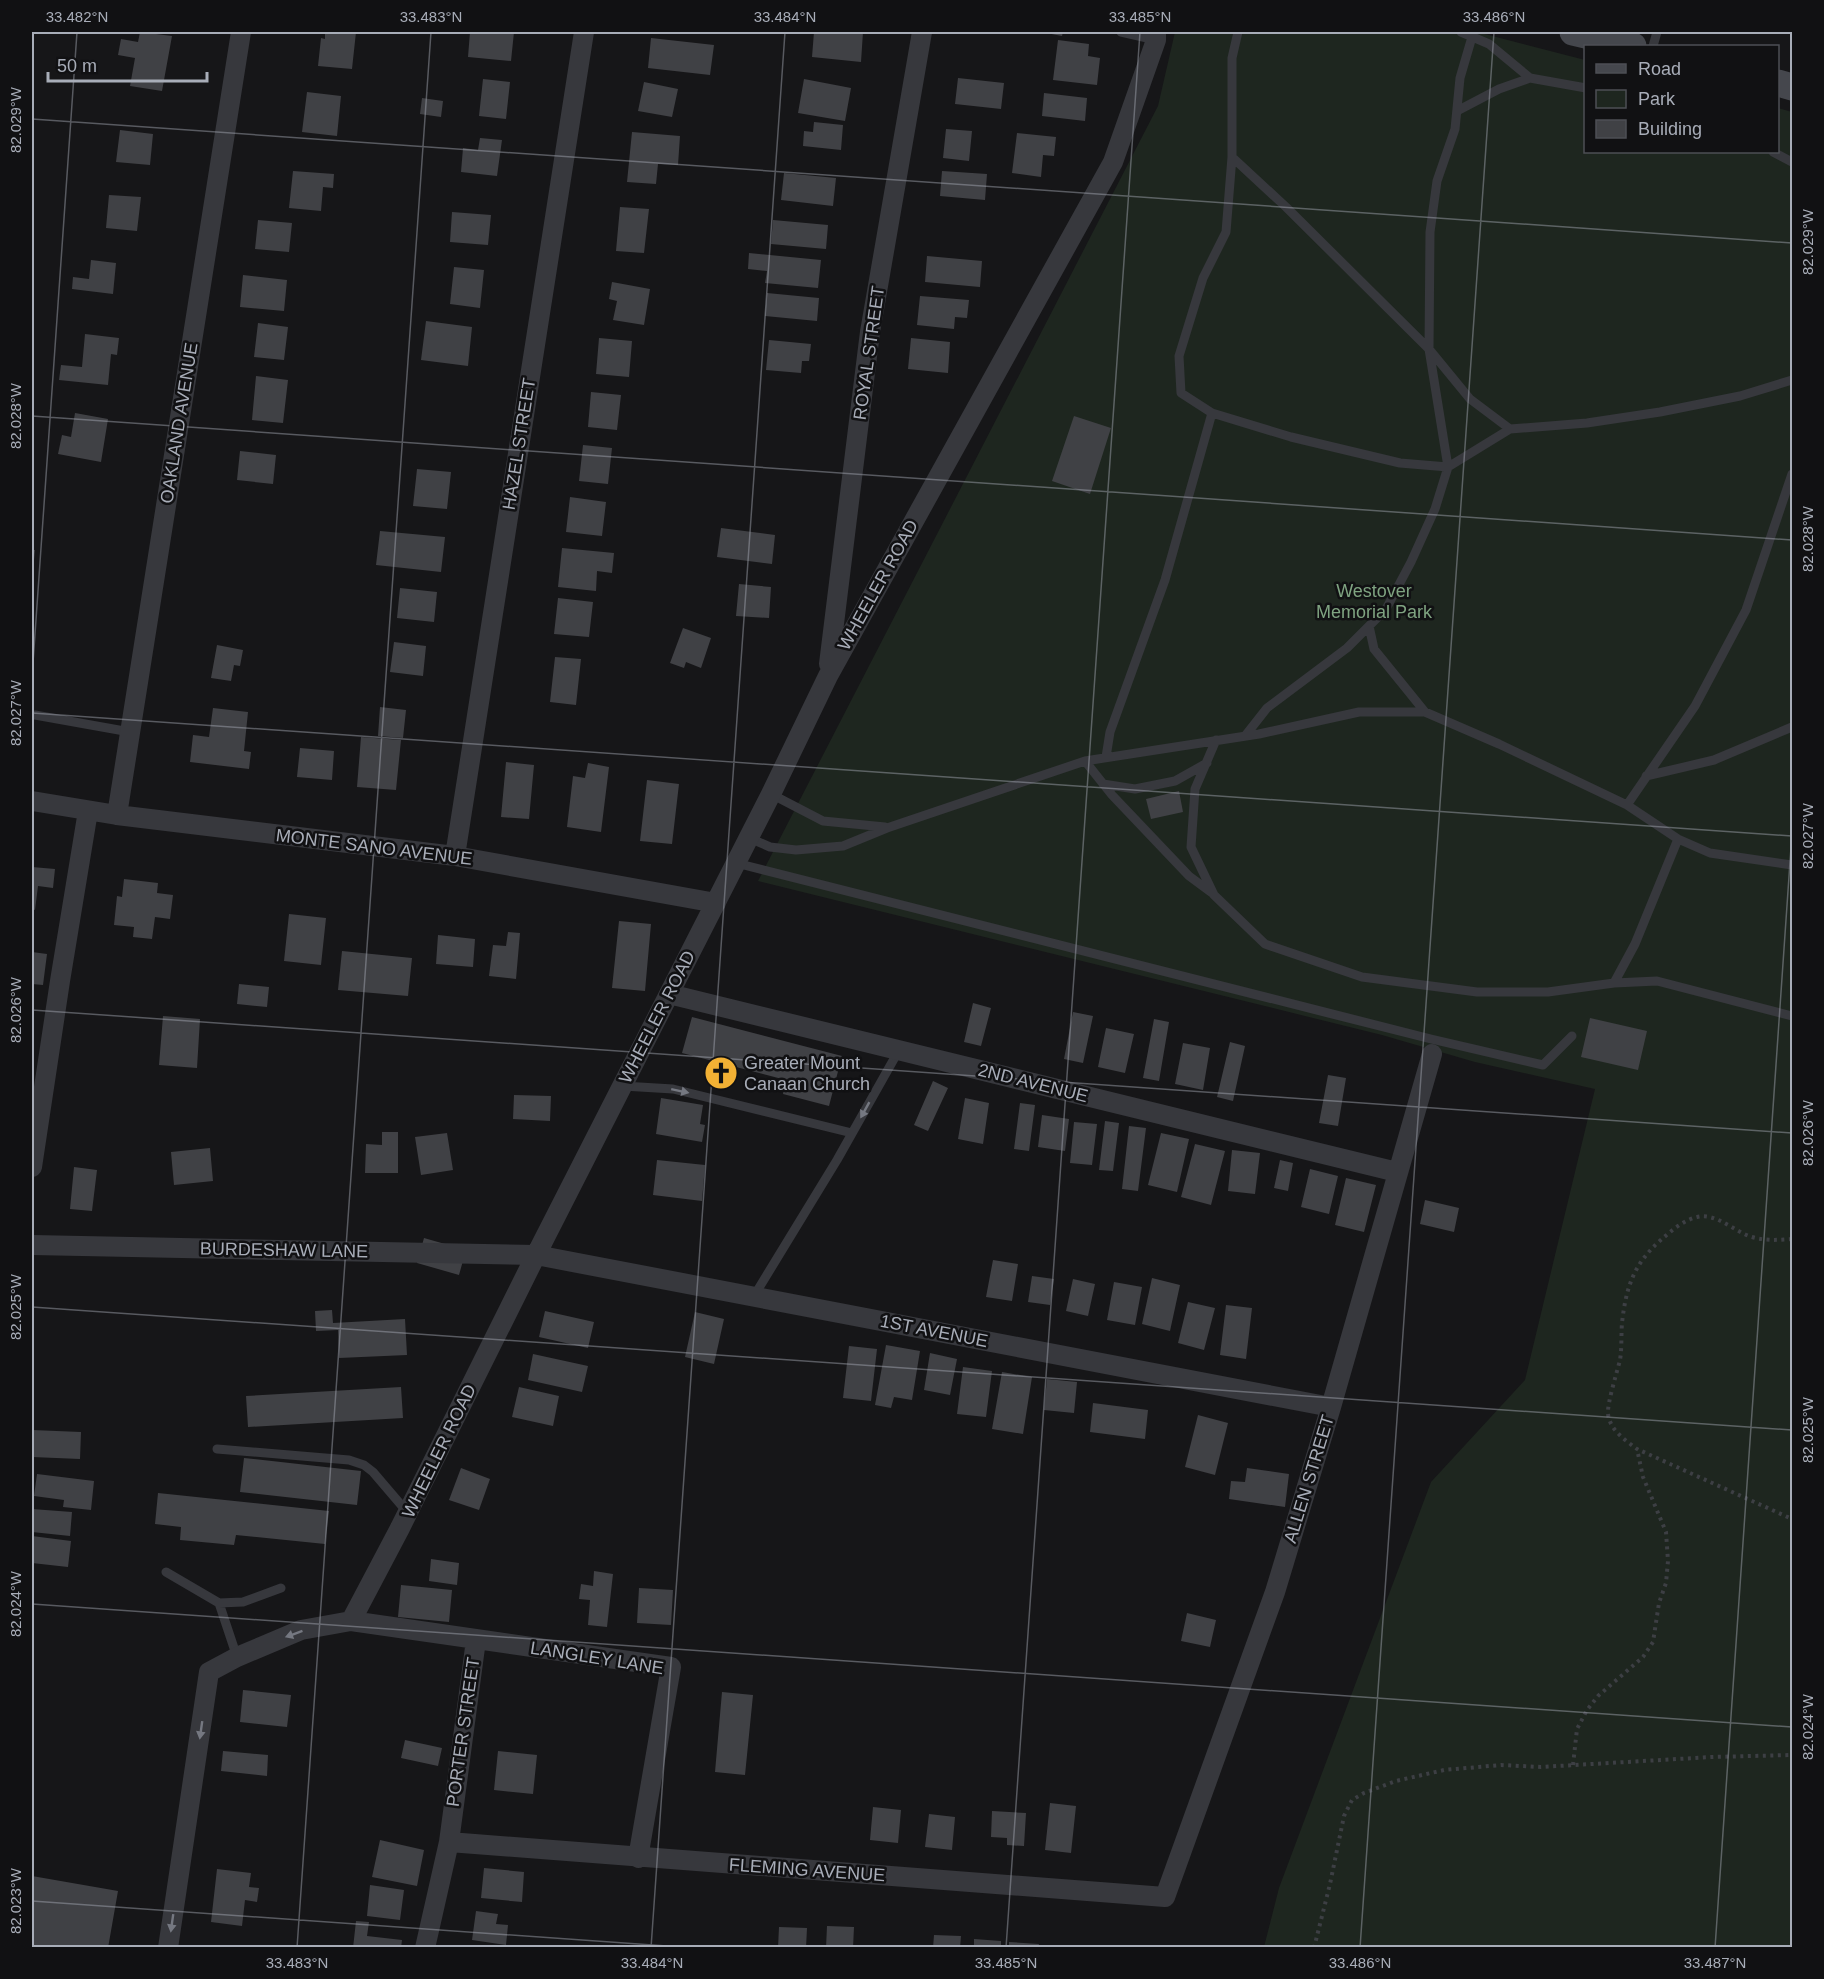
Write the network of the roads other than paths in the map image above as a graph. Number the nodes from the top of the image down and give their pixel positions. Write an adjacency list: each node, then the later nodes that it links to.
1 (241, 32): 28 (street, OAKLAND AVENUE)
2 (584, 32): 44 (street, HAZEL STREET)
3 (922, 32): 24 (street, ROYAL STREET)
4 (1121, 32): 8 (lane)
5 (1238, 32): 15 (lane)
6 (1461, 32): 9 (lane)
7 (1573, 32): 10 (main road)
8 (1156, 36): 24 (street, WHEELER ROAD)
9 (1472, 37): 11 (lane); 13 (lane)
10 (1629, 45)
11 (1530, 78): 12 (lane); 13 (lane)
12 (1584, 88)
13 (1457, 111): 17 (lane)
14 (1775, 153): 16 (lane)
15 (1232, 157): 17 (lane); 19 (lane)
16 (1792, 162)
17 (1430, 349): 20 (lane); 21 (lane)
18 (1792, 380): 20 (lane)
19 (1212, 413): 21 (lane); 31 (lane)
20 (1510, 429): 21 (lane)
21 (1448, 467): 23 (lane)
22 (1792, 474): 34 (lane)
23 (1369, 626): 25 (lane); 29 (lane)
24 (828, 676): 36 (street, WHEELER ROAD)
25 (1425, 712): 29 (lane); 38 (lane)
26 (35, 715): 28 (lane)
27 (1792, 727): 34 (lane)
28 (130, 732): 40 (street, OAKLAND AVENUE)
29 (1245, 736): 30 (lane)
30 (1216, 740): 31 (lane); 33 (lane)
31 (1106, 757): 32 (lane)
32 (1085, 761): 35 (lane); 41 (lane)
33 (1207, 764): 35 (lane); 47 (lane)
34 (1646, 776): 38 (lane)
35 (1103, 784): 47 (lane)
36 (771, 794): 41 (lane); 42 (street, WHEELER ROAD)
37 (32, 801): 39 (street, MONTE SANO AVENUE)
38 (1627, 805): 43 (lane)
39 (88, 811): 40 (street, MONTE SANO AVENUE); 57 (street)
40 (117, 815): 44 (street, MONTE SANO AVENUE)
41 (887, 828): 42 (lane)
42 (747, 837): 45 (street, WHEELER ROAD)
43 (1678, 839): 46 (lane); 49 (lane)
44 (455, 856): 48 (street, MONTE SANO AVENUE)
45 (734, 862): 48 (street, WHEELER ROAD); 52 (lane)
46 (1792, 865)
47 (1214, 895): 49 (lane)
48 (716, 903): 50 (street, WHEELER ROAD)
49 (1614, 982): 51 (lane)
50 (669, 994): 53 (street, 2ND AVENUE); 55 (street, WHEELER ROAD)
51 (1792, 1016)
52 (1572, 1036)
53 (899, 1050): 56 (lane, one-way to 56); 58 (street, 2ND AVENUE)
54 (1432, 1054): 58 (street, ALLEN STREET)
55 (622, 1085): 56 (lane, one-way to 56); 60 (street, WHEELER ROAD)
56 (852, 1133): 61 (lane)
57 (32, 1167)
58 (1397, 1172): 62 (street, ALLEN STREET)
59 (32, 1245): 60 (street, BURDESHAW LANE)
60 (536, 1255): 61 (street, 1ST AVENUE); 64 (street, WHEELER ROAD)
61 (754, 1296): 62 (street, 1ST AVENUE)
62 (1331, 1407): 73 (street, ALLEN STREET)
63 (218, 1449): 64 (lane)
64 (408, 1513): 68 (street, WHEELER ROAD)
65 (166, 1572): 67 (lane)
66 (281, 1588): 67 (lane)
67 (219, 1603): 70 (lane)
68 (351, 1622): 69 (street, PORTER STREET); 70 (street, one-way to 70)
69 (476, 1640): 71 (street, PORTER STREET); 72 (street, LANGLEY LANE)
70 (237, 1657): 74 (street, one-way to 74)
71 (449, 1842): 72 (street, FLEMING AVENUE); 75 (street, PORTER STREET)
72 (638, 1858): 73 (street, FLEMING AVENUE)
73 (1165, 1897)
74 (168, 1947)
75 (425, 1947)

